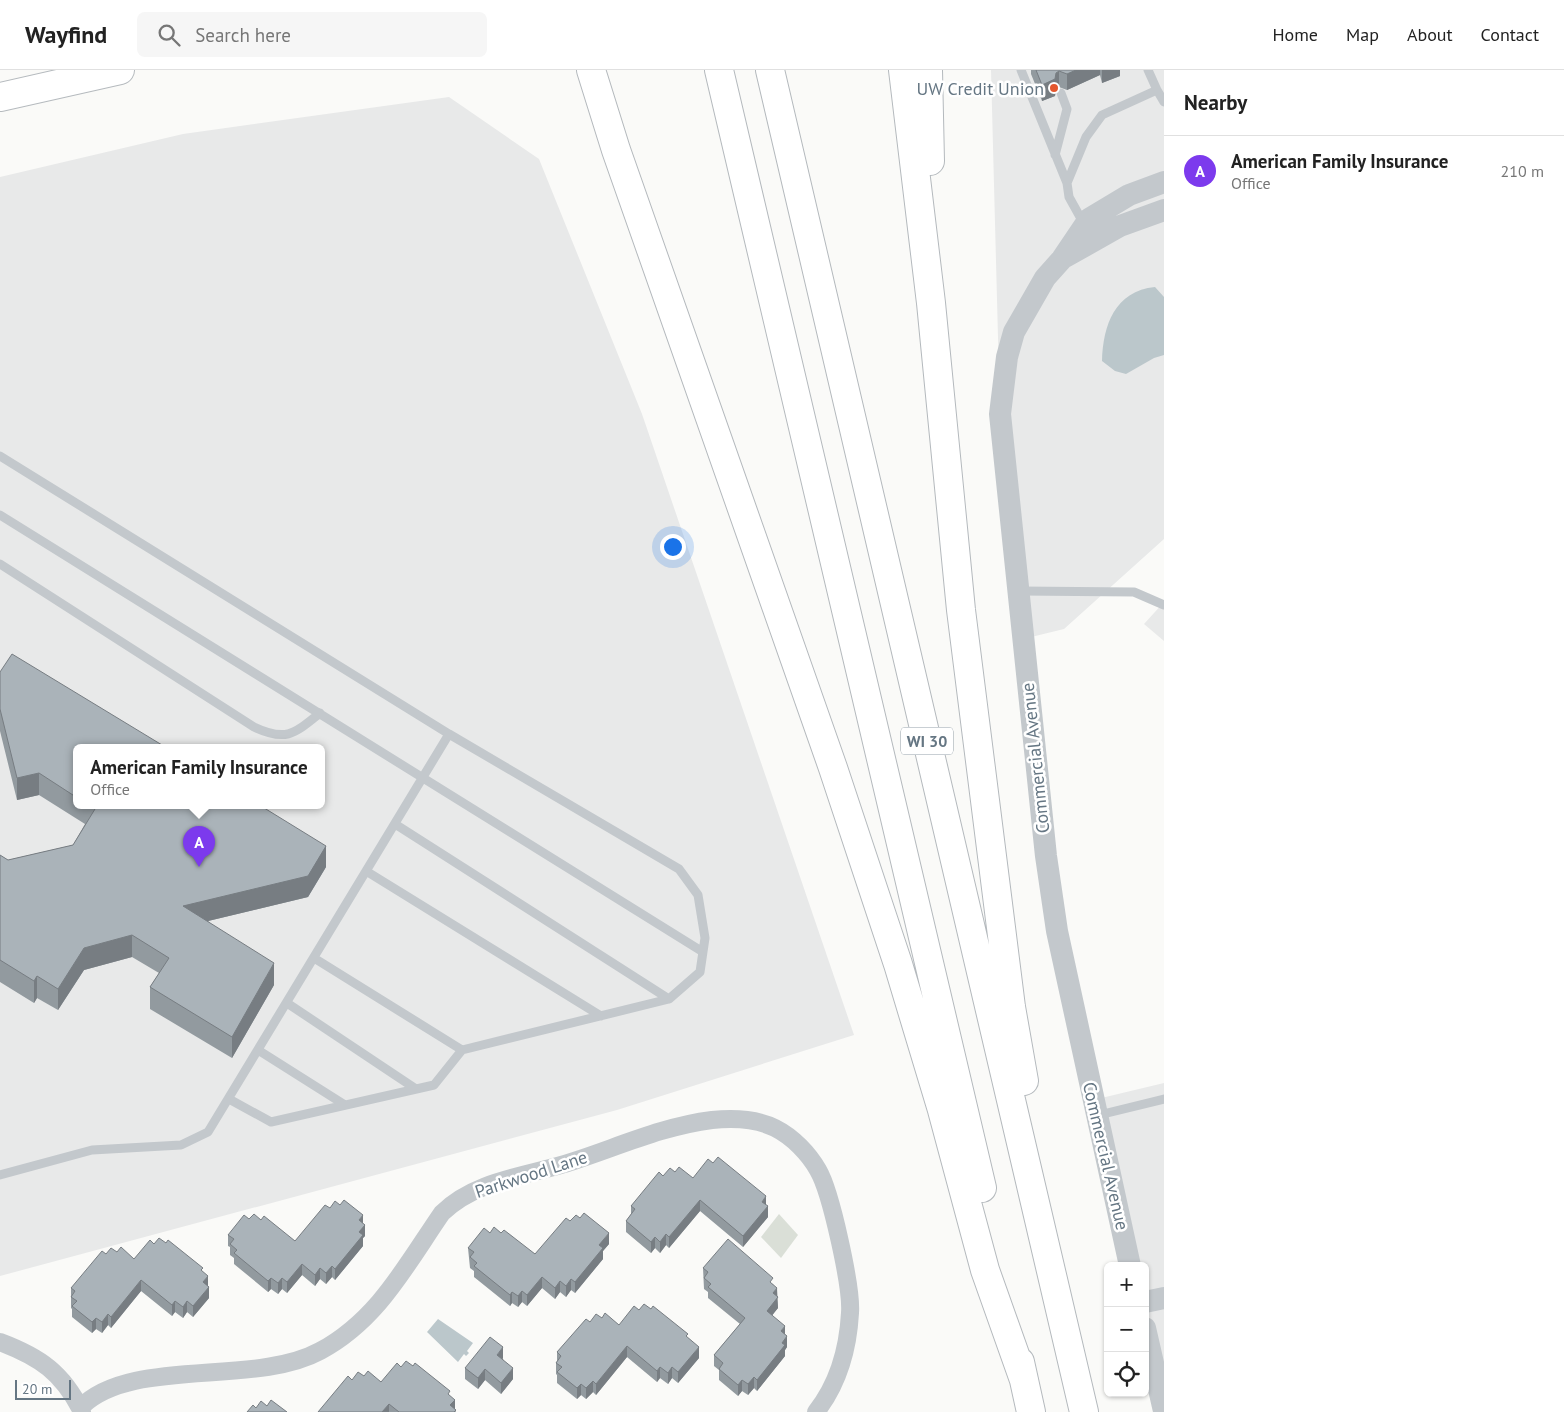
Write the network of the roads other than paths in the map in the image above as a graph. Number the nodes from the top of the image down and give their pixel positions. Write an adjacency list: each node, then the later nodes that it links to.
1 (120, 70): 11 (main road)
2 (719, 70): 48 (main road, WI 30)
3 (770, 70): 52 (main road, WI 30)
4 (903, 70): 19 (main road)
5 (928, 70): 19 (main road)
6 (1021, 70): 13 (lane)
7 (1148, 70): 9 (lane)
8 (591, 73): 48 (main road)
9 (1157, 90): 12 (lane); 15 (lane)
10 (1061, 93): 13 (lane)
11 (0, 98)
12 (1164, 102)
13 (1055, 155): 15 (lane)
14 (1164, 182): 17 (street, Commercial Avenue)
15 (1067, 183): 17 (lane)
16 (1164, 210): 18 (street, Commercial Avenue)
17 (1084, 224): 18 (street, Commercial Avenue)
18 (1062, 259): 23 (street, Commercial Avenue)
19 (931, 302): 52 (main road)
20 (1, 458): 26 (lane)
21 (0, 515): 25 (lane)
22 (0, 564): 25 (lane)
23 (1018, 591): 24 (lane); 41 (street, Commercial Avenue)
24 (1164, 605)
25 (320, 713): 27 (lane)
26 (449, 734): 27 (lane); 30 (lane)
27 (423, 777): 28 (lane); 30 (lane)
28 (395, 824): 29 (lane); 32 (lane)
29 (366, 871): 31 (lane); 34 (lane)
30 (703, 952): 32 (lane)
31 (314, 958): 33 (lane); 36 (lane)
32 (669, 999): 34 (lane)
33 (287, 1004): 35 (lane); 37 (lane)
34 (601, 1016): 36 (lane)
35 (258, 1050): 38 (lane); 40 (lane)
36 (462, 1050): 37 (lane)
37 (416, 1089): 40 (lane)
38 (229, 1099): 40 (lane); 42 (lane)
39 (1164, 1099): 41 (lane)
40 (345, 1105)
41 (1096, 1116): 43 (street, Commercial Avenue)
42 (0, 1174)
43 (1129, 1262)
44 (1164, 1298): 45 (street)
45 (1149, 1301)
46 (0, 1342): 49 (street)
47 (1149, 1346): 53 (street)
48 (1024, 1380): 51 (main road, WI 30)
49 (81, 1410): 50 (street, Parkwood Lane)
50 (816, 1412)
51 (1031, 1412)
52 (1084, 1412)
53 (1164, 1412)

